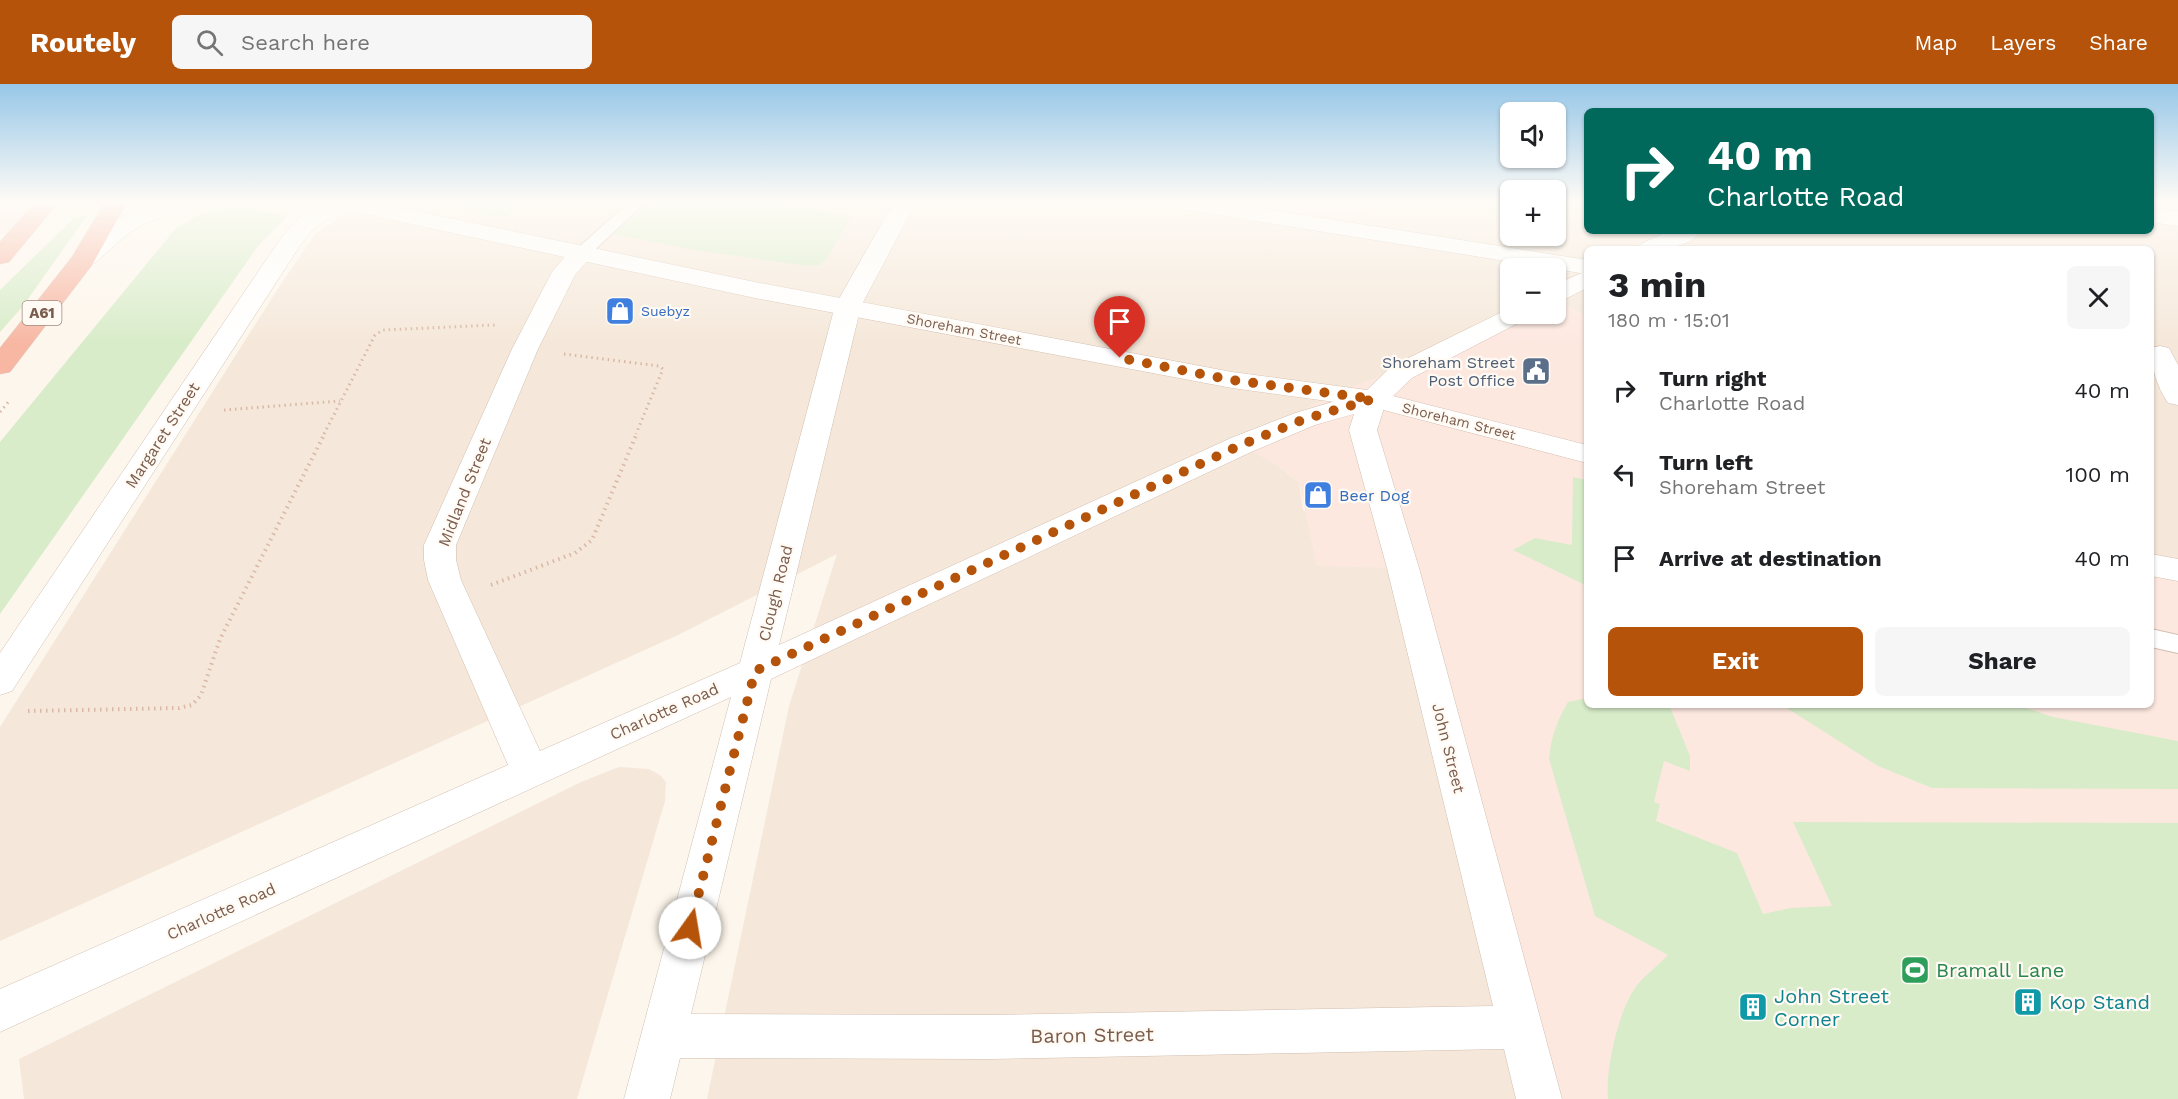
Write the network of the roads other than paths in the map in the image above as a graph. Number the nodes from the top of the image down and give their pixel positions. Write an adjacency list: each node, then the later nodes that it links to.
1 (89, 249): 9 (highway, A61)
2 (95, 249): 9 (street)
3 (285, 249): 25 (street, Margaret Street)
4 (565, 249): 8 (street, Shoreham Street)
5 (586, 249): 8 (lane)
6 (878, 249): 13 (street, Clough Road)
7 (1477, 249): 10 (street)
8 (582, 253): 13 (street, Shoreham Street); 26 (street, Midland Street)
9 (83, 260): 16 (highway, A61)
10 (1584, 267)
11 (1584, 280): 12 (street)
12 (1566, 289)
13 (848, 306): 18 (street, Shoreham Street); 24 (street, Clough Road)
14 (1500, 323): 18 (street, Charlotte Road)
15 (2163, 354): 17 (street)
16 (0, 366)
17 (2178, 397)
18 (1373, 399): 19 (street, Shoreham Street); 24 (street, Charlotte Road); 28 (street, John Street)
19 (1584, 453)
20 (2154, 566): 21 (street)
21 (2178, 570)
22 (2154, 639): 23 (lane)
23 (2178, 644)
24 (755, 671): 26 (street, Charlotte Road); 29 (street, Clough Road)
25 (0, 681)
26 (530, 771): 27 (street, Charlotte Road)
27 (0, 1011)
28 (1520, 1027): 29 (street, Baron Street); 31 (street, John Street)
29 (664, 1036): 30 (street, Clough Road)
30 (647, 1099)
31 (1539, 1099)

